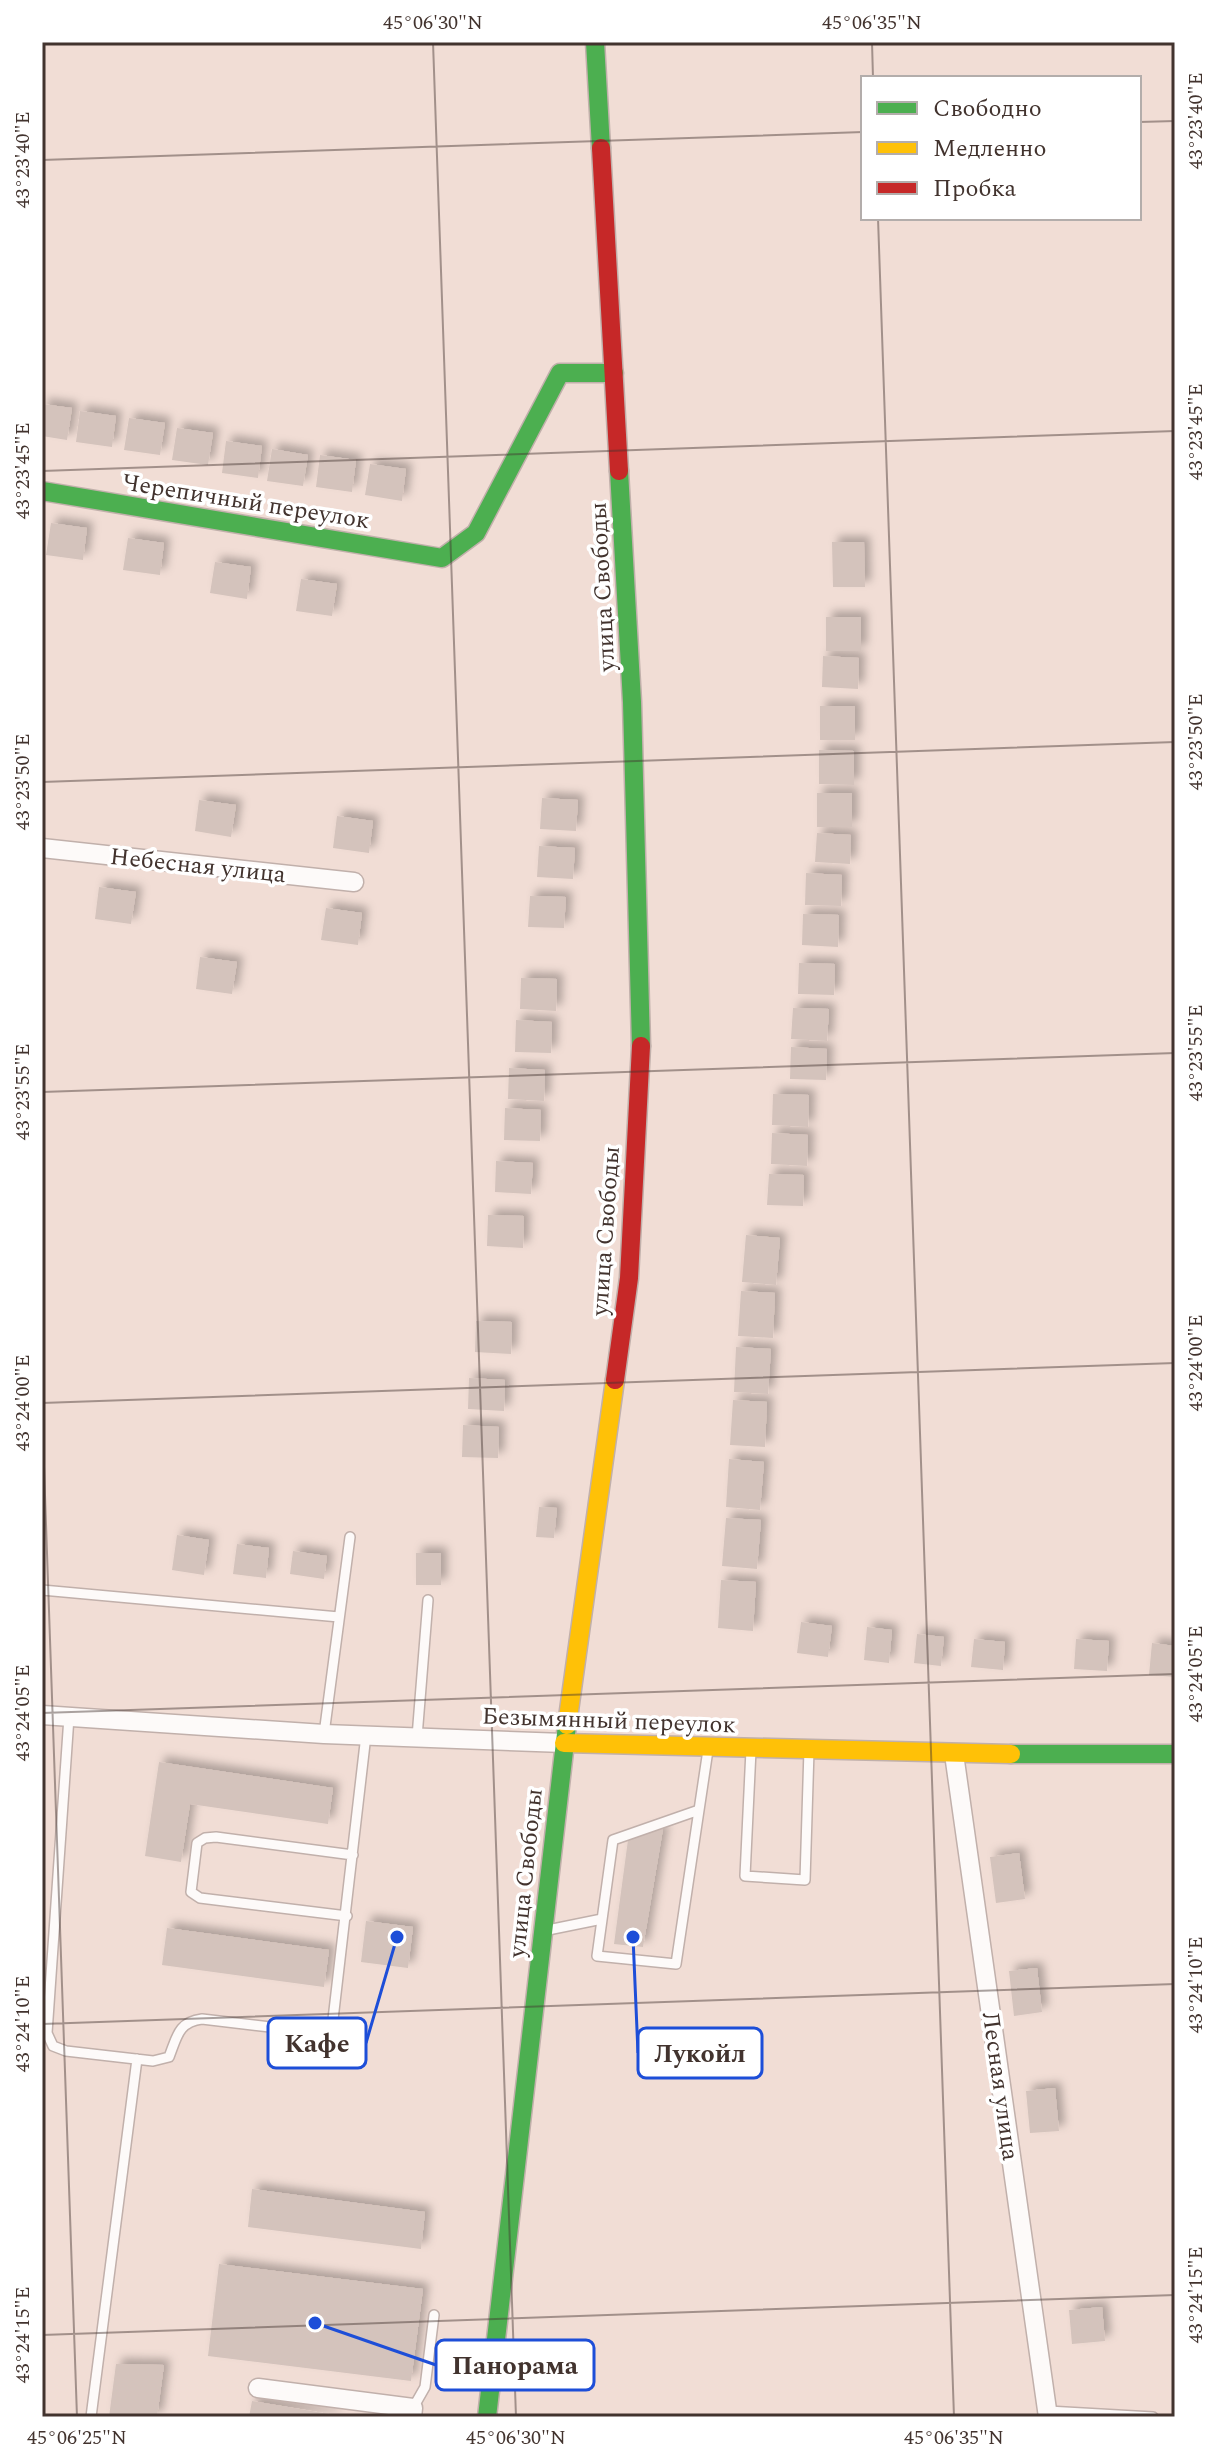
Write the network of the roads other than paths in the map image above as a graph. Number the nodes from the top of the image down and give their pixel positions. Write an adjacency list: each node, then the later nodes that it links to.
1 (595, 42): 2 (main road, улица Свободы)
2 (614, 373): 3 (main road, Черепичный переулок); 15 (main road, улица Свободы)
3 (42, 491)
4 (42, 848): 5 (street, Небесная улица)
5 (354, 882)
6 (350, 1537): 9 (lane)
7 (42, 1590): 9 (lane)
8 (428, 1600): 14 (lane)
9 (339, 1617): 12 (lane)
10 (42, 1715): 11 (street, Безымянный переулок)
11 (69, 1717): 12 (street, Безымянный переулок); 26 (lane)
12 (324, 1734): 13 (street, Безымянный переулок)
13 (366, 1735): 14 (street, Безымянный переулок); 22 (lane)
14 (417, 1737): 15 (street, Безымянный переулок)
15 (564, 1743): 16 (main road, Безымянный переулок); 25 (main road, улица Свободы)
16 (709, 1747): 17 (main road, Безымянный переулок); 21 (lane)
17 (751, 1748): 18 (main road, Безымянный переулок); 18 (lane)
18 (809, 1750): 19 (main road, Безымянный переулок)
19 (954, 1754): 20 (main road, Безымянный переулок); 30 (street, Лесная улица)
20 (1175, 1754)
21 (699, 1810): 24 (lane); 24 (lane)
22 (353, 1855): 23 (lane); 23 (lane)
23 (347, 1916): 26 (lane)
24 (602, 1919): 25 (lane)
25 (542, 1931): 32 (main road, улица Свободы)
26 (137, 2059): 31 (lane)
27 (434, 2315): 29 (lane)
28 (258, 2388): 29 (street)
29 (412, 2412)
30 (1048, 2414): 33 (lane)
31 (91, 2417)
32 (487, 2417)
33 (1153, 2417)

